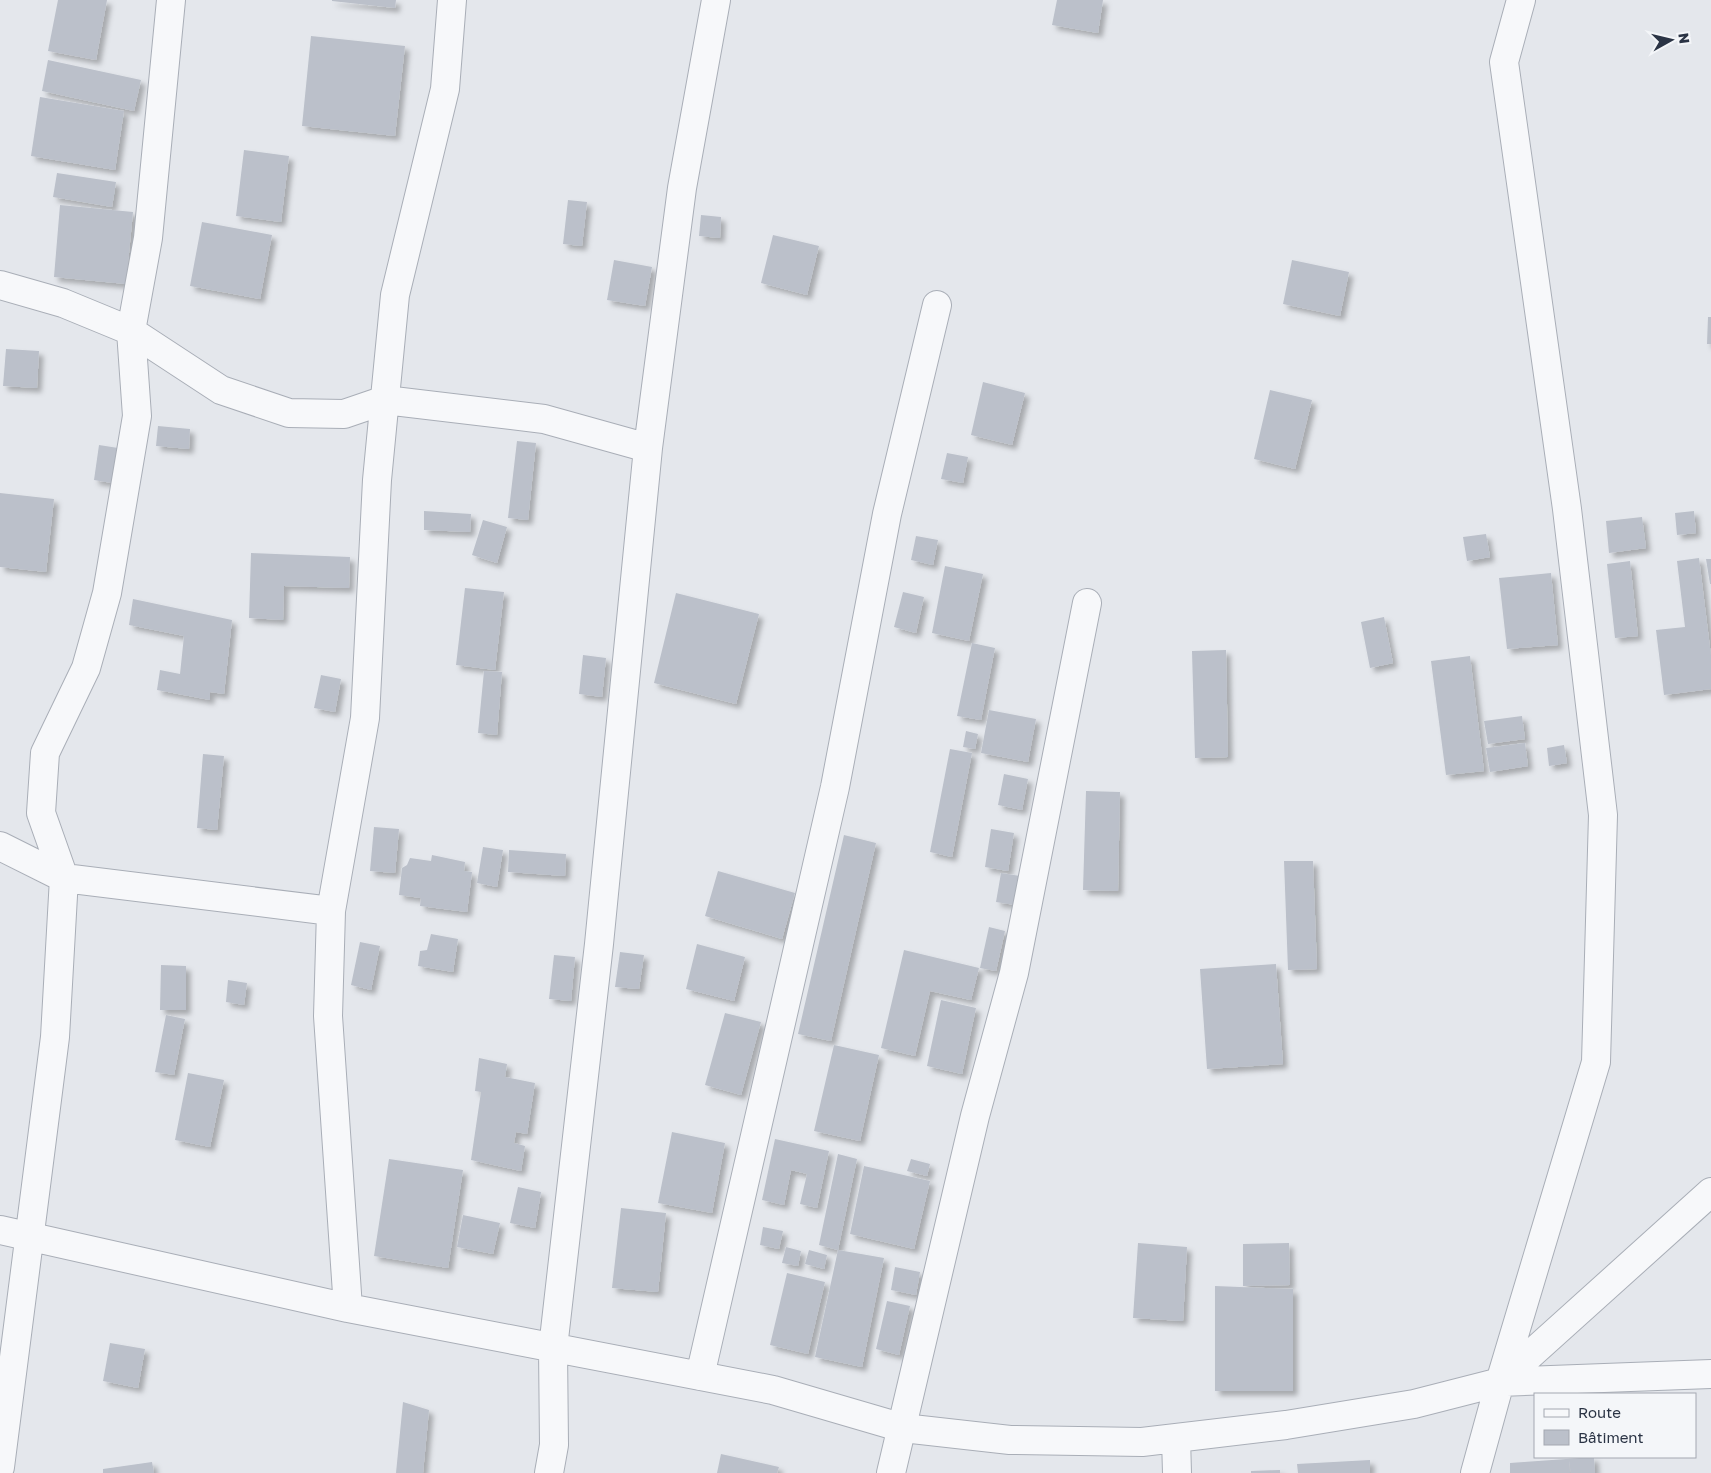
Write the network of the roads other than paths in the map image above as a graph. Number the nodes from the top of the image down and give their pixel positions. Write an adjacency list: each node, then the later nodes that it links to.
1 (171, 0): 7 (street)
2 (452, 0): 8 (street)
3 (716, 0): 9 (street)
4 (1521, 0): 21 (street)
5 (0, 285): 7 (street)
6 (937, 305): 20 (street)
7 (131, 331): 8 (street); 12 (street)
8 (384, 400): 9 (street); 13 (street)
9 (648, 448): 18 (street)
10 (1087, 603): 22 (street)
11 (0, 846): 12 (street)
12 (64, 878): 13 (street); 16 (street)
13 (331, 911): 17 (street)
14 (1711, 1192): 21 (street)
15 (0, 1230): 16 (street)
16 (29, 1237): 17 (street); 24 (street)
17 (348, 1308): 18 (street)
18 (553, 1348): 20 (street); 25 (street)
19 (1711, 1374): 21 (street)
20 (700, 1376): 22 (street)
21 (1500, 1382): 23 (street); 28 (street)
22 (903, 1428): 23 (street); 26 (street)
23 (1176, 1438): 27 (street)
24 (0, 1467)
25 (549, 1473)
26 (891, 1473)
27 (1177, 1473)
28 (1475, 1473)

